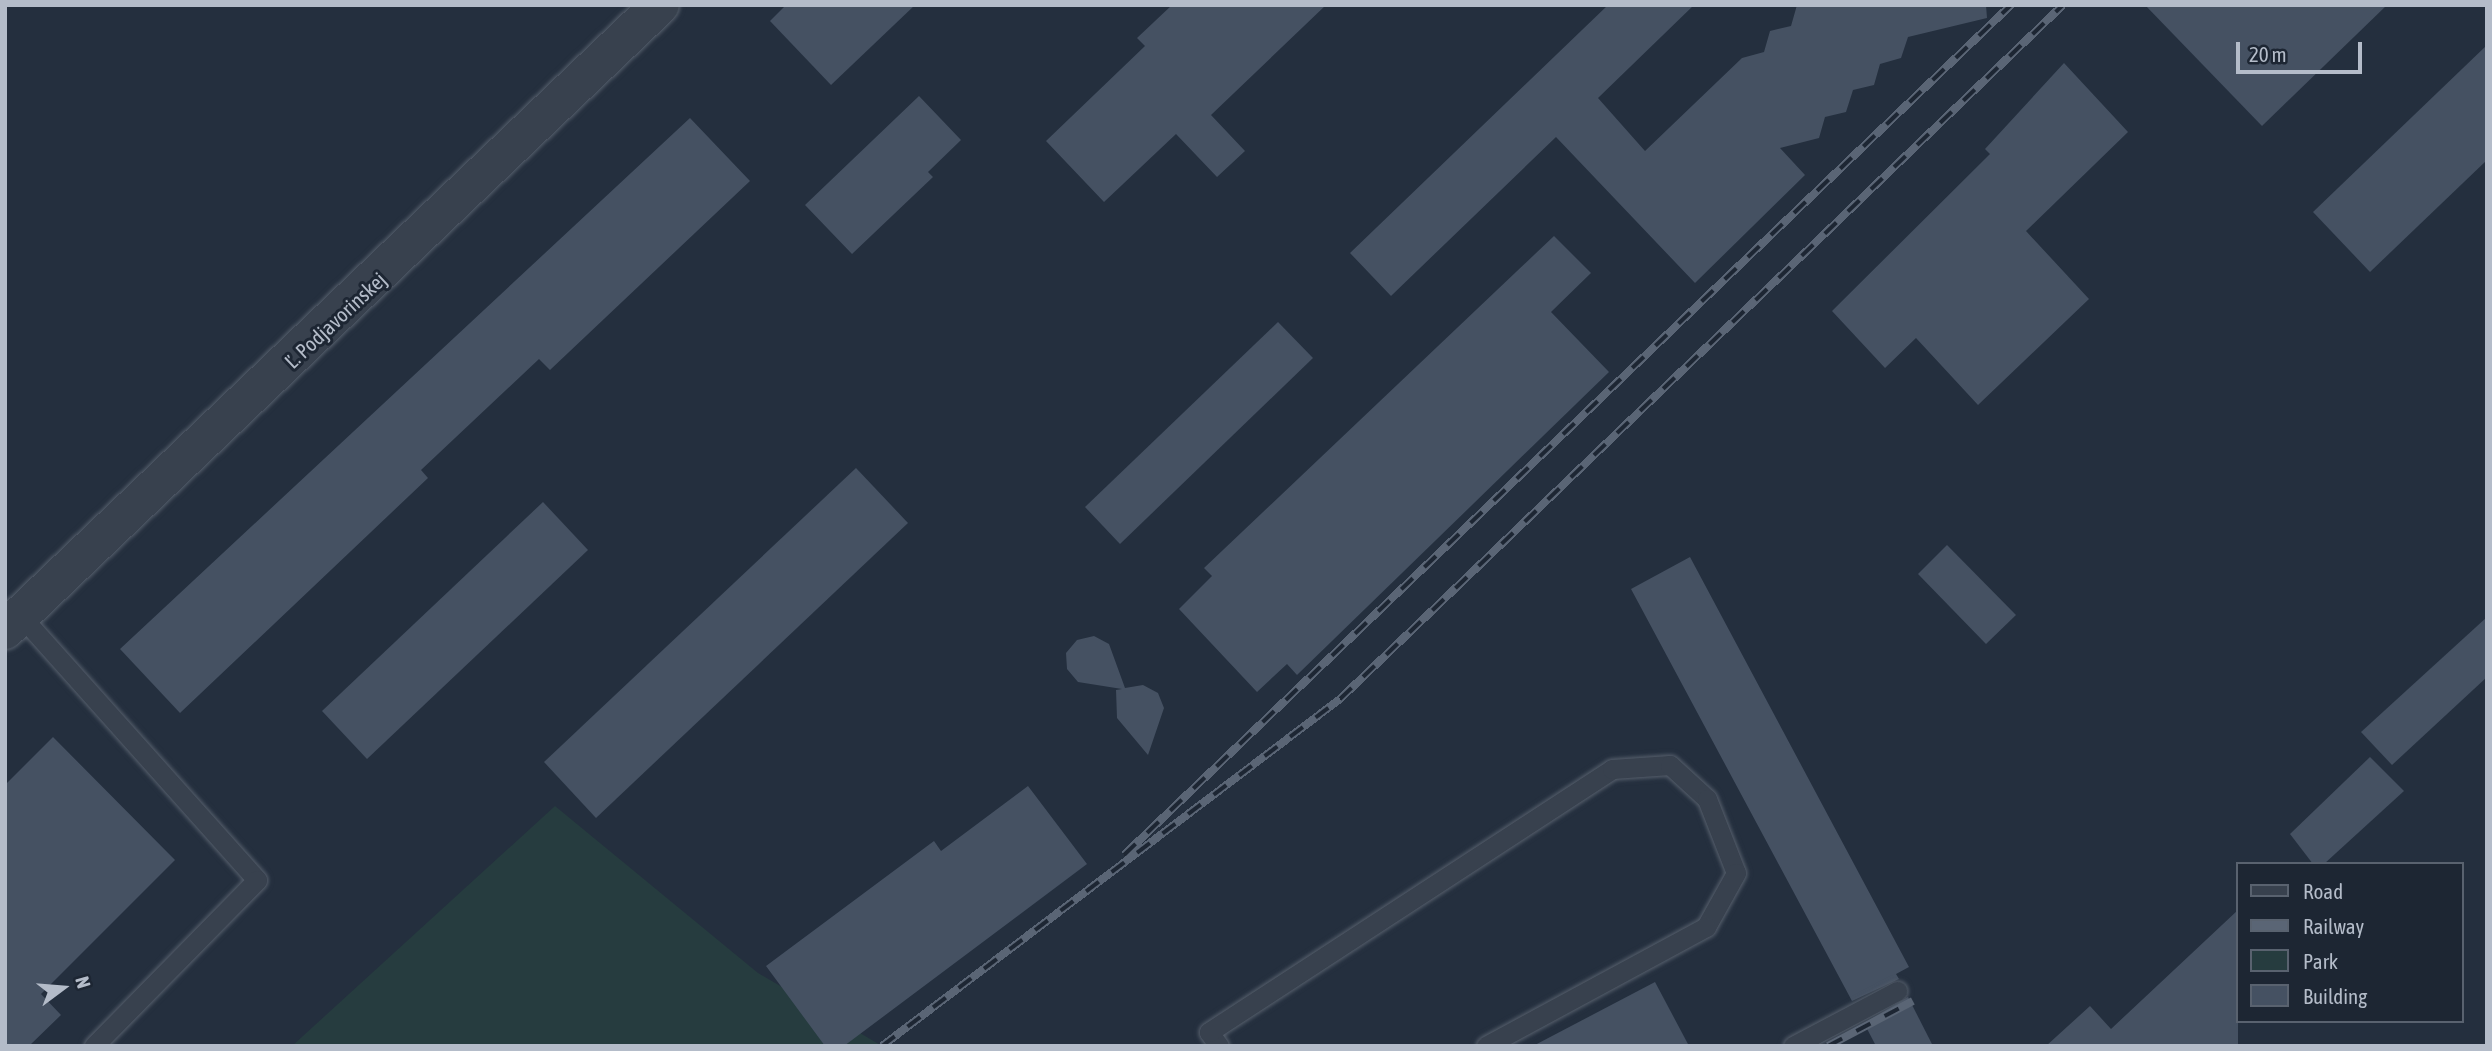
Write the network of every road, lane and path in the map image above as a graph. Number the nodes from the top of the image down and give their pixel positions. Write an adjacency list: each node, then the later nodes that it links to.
1 (660, 5): 2 (street, Ľ. Podjavorinskej)
2 (13, 623): 4 (lane)
3 (1897, 991): 7 (lane)
4 (94, 1046)
5 (1219, 1046): 6 (lane)
6 (1486, 1046)
7 (1793, 1046)

